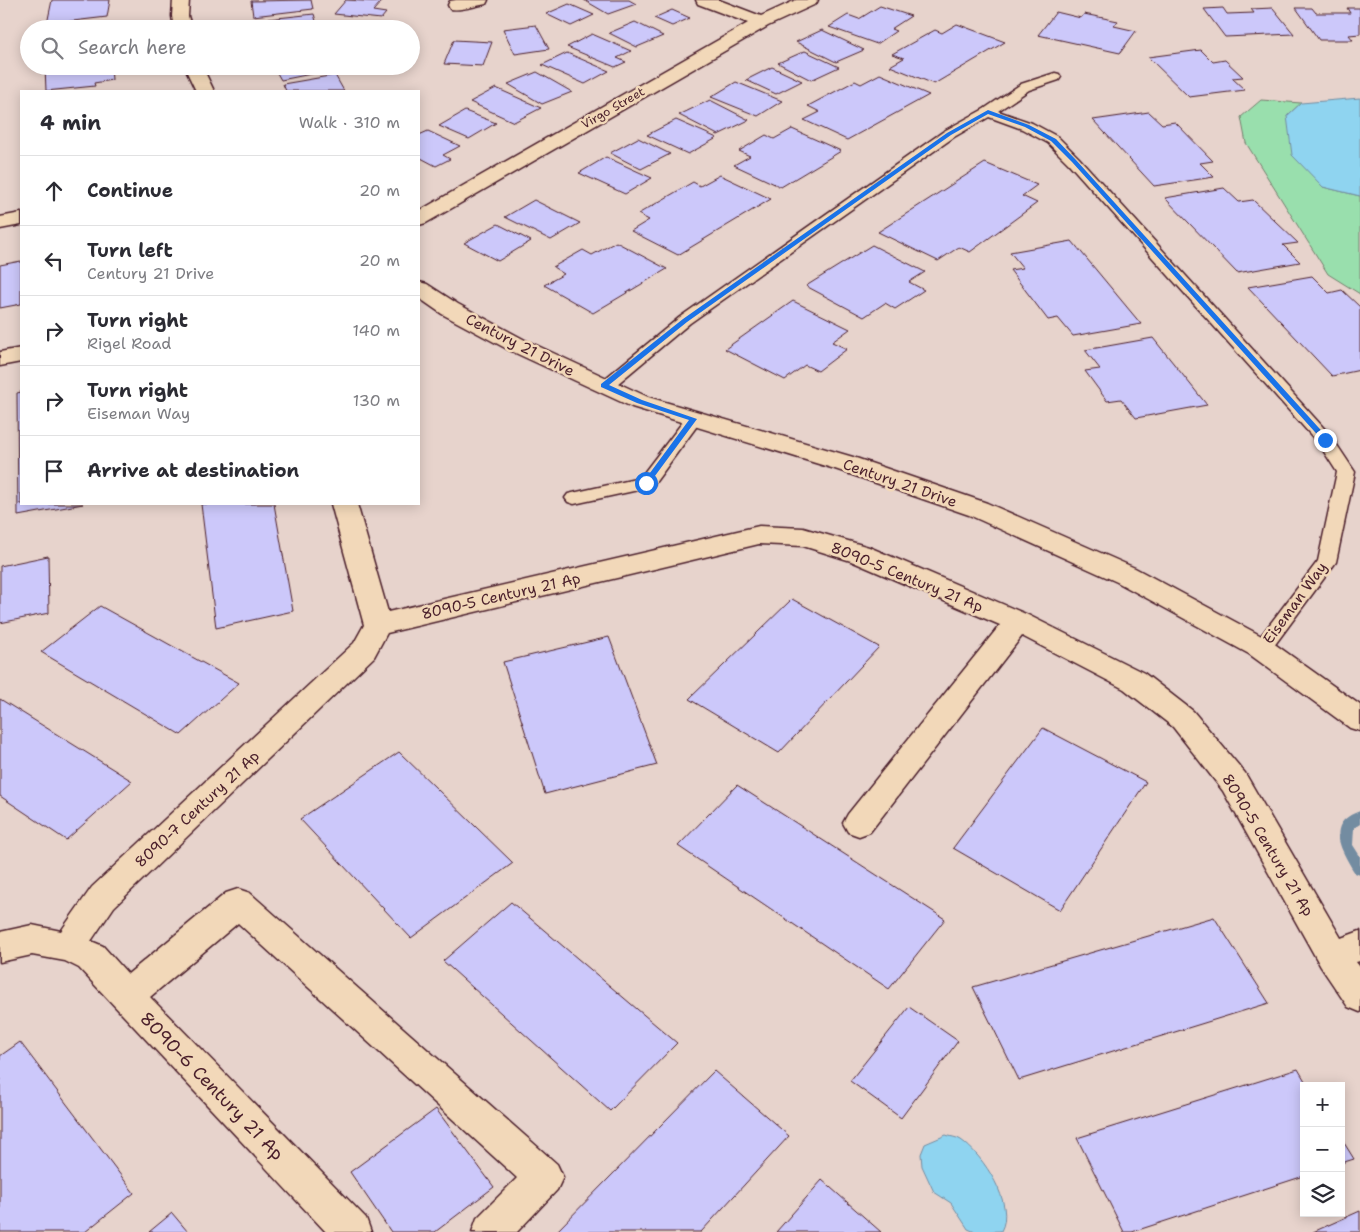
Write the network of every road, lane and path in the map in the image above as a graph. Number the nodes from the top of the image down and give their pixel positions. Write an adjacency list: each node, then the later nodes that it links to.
1 (181, 0): 6 (street)
2 (480, 0): 5 (street)
3 (704, 0): 7 (street)
4 (810, 0): 7 (street, Virgo Street)
5 (456, 5)
6 (181, 20)
7 (762, 22): 12 (street, Virgo Street)
8 (198, 75): 10 (street)
9 (1055, 78): 11 (lane)
10 (205, 90)
11 (988, 112): 18 (lane); 24 (lane, Eiseman Way)
12 (420, 218)
13 (20, 219): 14 (street)
14 (0, 223)
15 (420, 290): 18 (street, Century 21 Drive)
16 (20, 355): 17 (street)
17 (0, 359)
18 (604, 386): 19 (street, Century 21 Drive)
19 (694, 419): 20 (lane); 24 (street, Century 21 Drive)
20 (574, 498)
21 (344, 505): 23 (street)
22 (1018, 622): 23 (street, 8090-5 Century 21 Ap); 26 (street); 29 (street, 8090-5 Century 21 Ap)
23 (378, 625): 28 (street, 8090-7 Century 21 Ap)
24 (1261, 649): 25 (street, Century 21 Drive)
25 (1360, 720)
26 (860, 823)
27 (0, 947): 28 (street)
28 (69, 947): 30 (street, 8090-6 Century 21 Ap)
29 (1347, 951): 31 (street, 8090-5 Century 21 Ap)
30 (126, 996): 32 (street, 8090-6 Century 21 Ap); 33 (street)
31 (1360, 996)
32 (352, 1232)
33 (491, 1232)

